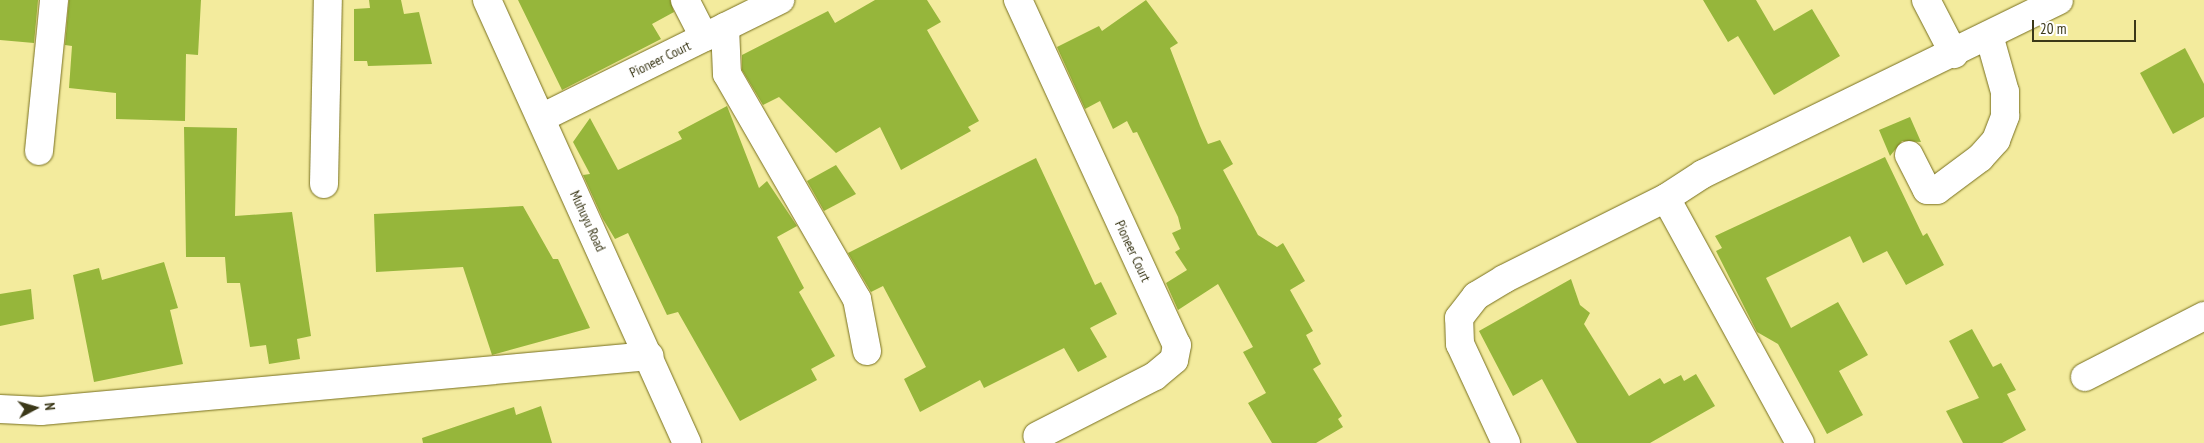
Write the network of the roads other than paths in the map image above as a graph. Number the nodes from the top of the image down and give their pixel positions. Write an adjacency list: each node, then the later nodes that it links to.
1 (54, 0): 13 (street)
2 (328, 0): 15 (street)
3 (487, 0): 12 (street, Muhuyu Road)
4 (685, 0): 9 (street)
5 (780, 0): 9 (street, Pioneer Court)
6 (1018, 0): 22 (street, Pioneer Court)
7 (1926, 0): 11 (street)
8 (2060, 0): 10 (street)
9 (714, 32): 12 (street, Pioneer Court); 18 (street)
10 (1990, 35): 11 (street); 14 (street)
11 (1954, 54): 16 (street)
12 (541, 118): 19 (street, Muhuyu Road)
13 (39, 150)
14 (1909, 155)
15 (324, 184)
16 (1666, 198): 24 (street); 25 (street)
17 (2204, 316): 20 (street)
18 (868, 351)
19 (650, 356): 21 (street); 23 (street, Muhuyu Road)
20 (2085, 377)
21 (0, 409)
22 (1037, 436)
23 (687, 443)
24 (1506, 443)
25 (1800, 443)

